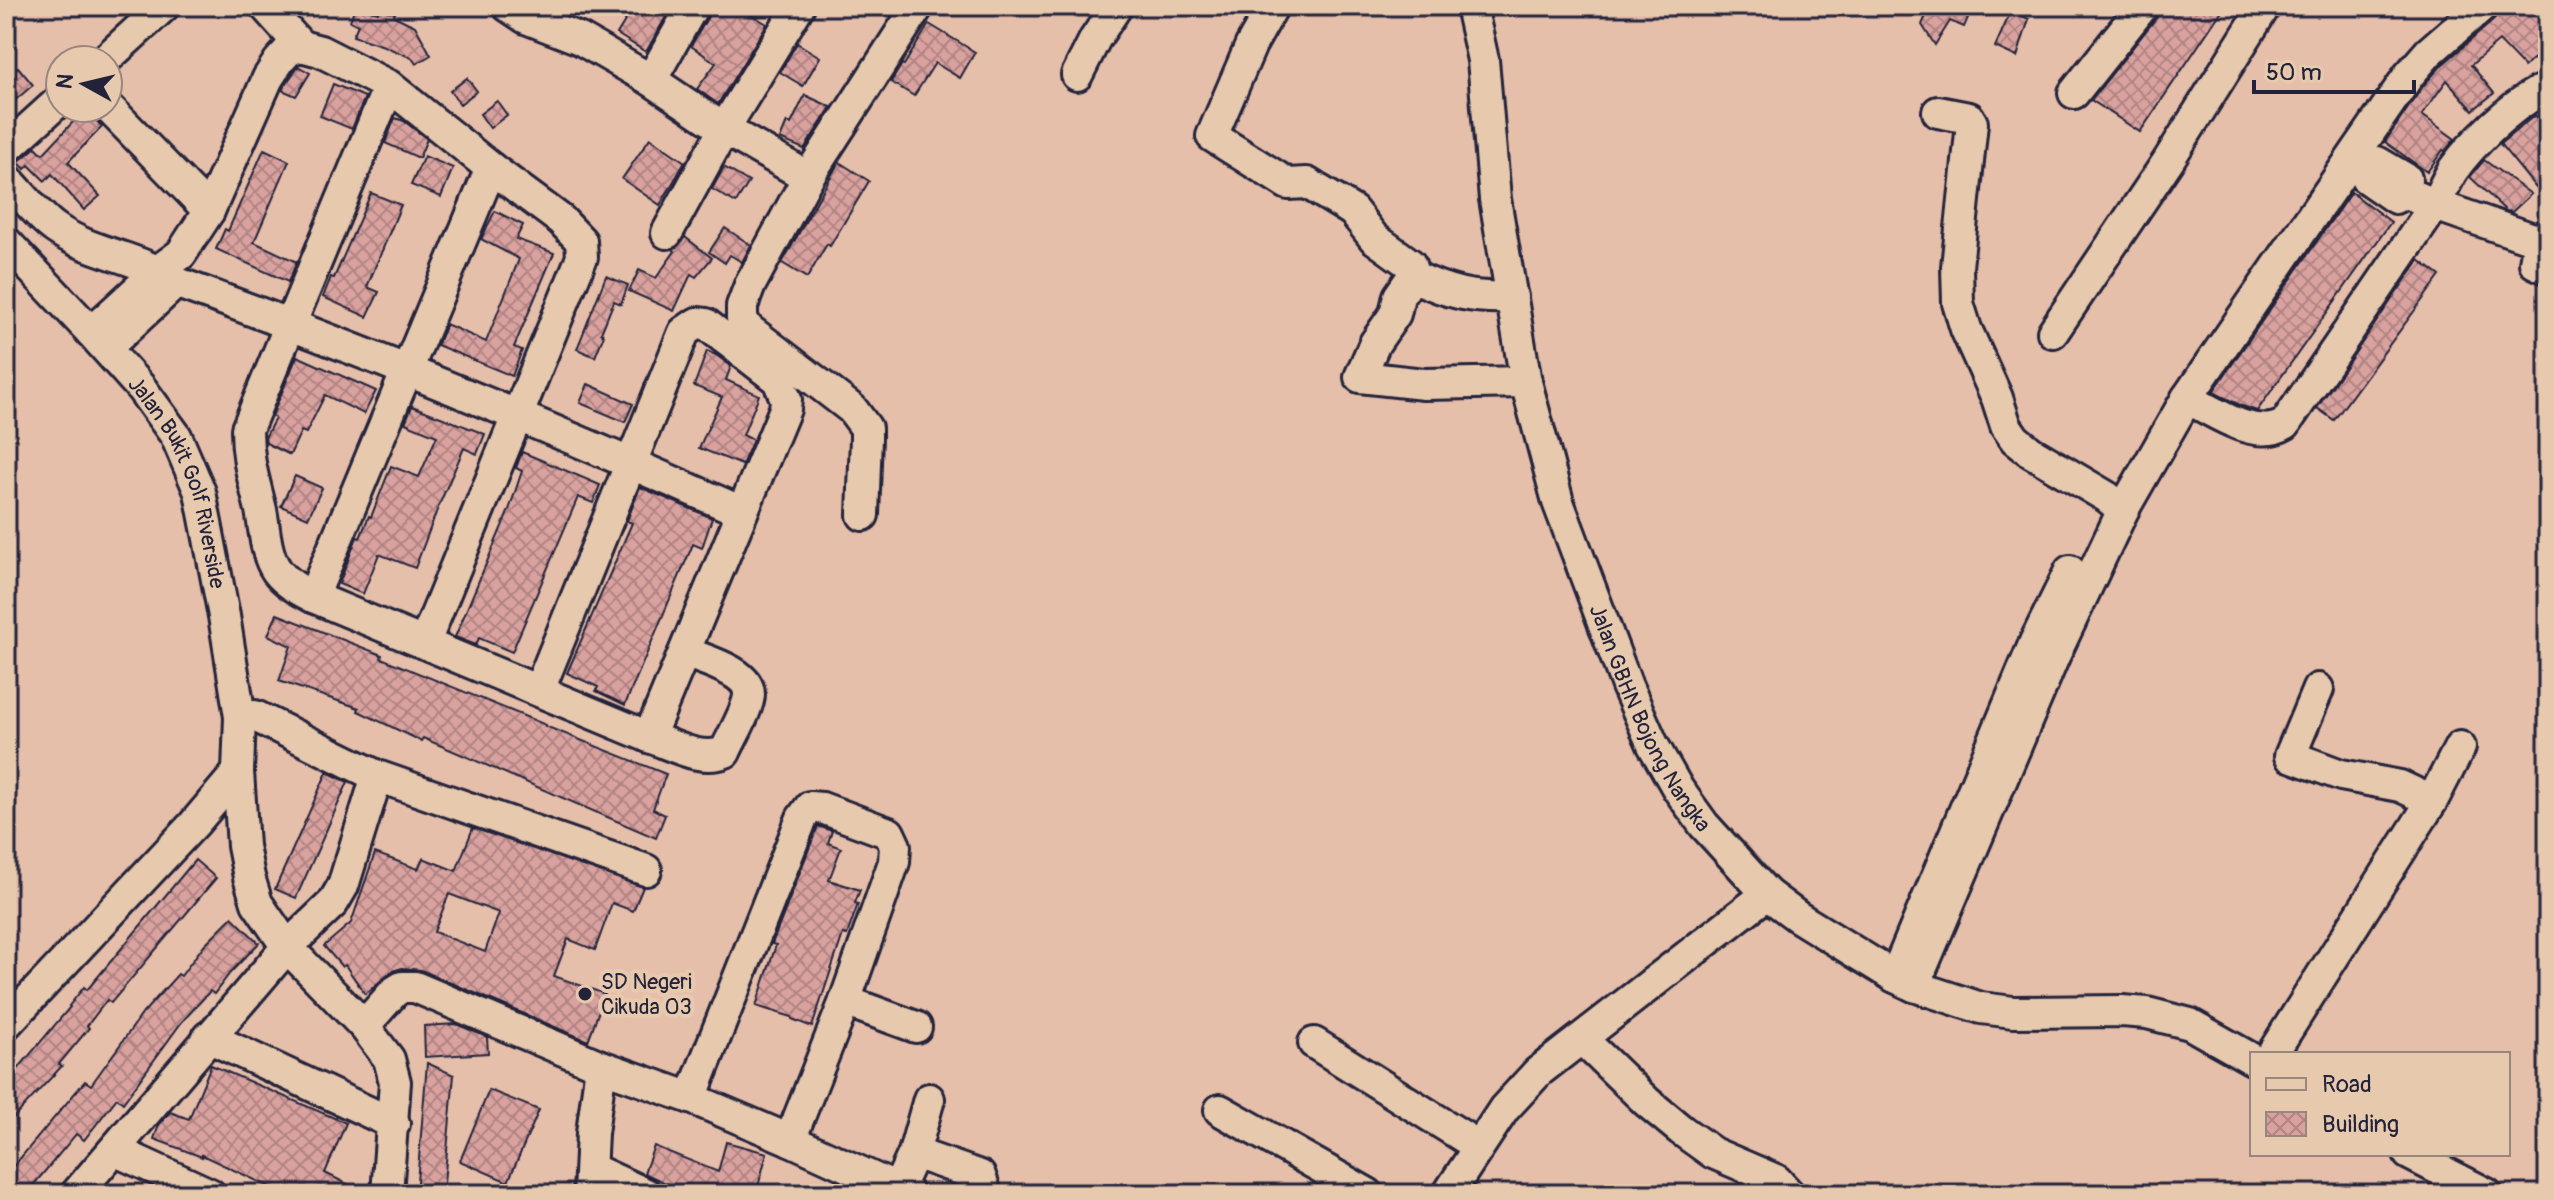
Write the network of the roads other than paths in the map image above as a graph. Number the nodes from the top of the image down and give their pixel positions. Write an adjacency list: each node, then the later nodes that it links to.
1 (164, 6): 14 (street)
2 (265, 6): 15 (street)
3 (508, 6): 17 (street)
4 (693, 6): 17 (street)
5 (799, 6): 24 (street)
6 (918, 6): 28 (street)
7 (1117, 6): 16 (street)
8 (1273, 6): 36 (street)
9 (1471, 6): 37 (street, Jalan GBHN Bojong Nangka)
10 (2143, 6): 20 (street)
11 (2460, 6): 26 (street)
12 (2482, 6): 26 (street)
13 (2259, 8): 39 (street)
14 (122, 44)
15 (301, 46): 18 (street); 31 (street)
16 (1077, 75)
17 (651, 80): 24 (street)
18 (389, 86): 27 (street); 38 (street)
19 (2546, 91): 30 (street)
20 (2074, 93)
21 (1938, 112): 46 (street)
22 (44, 115): 25 (street)
23 (124, 123): 31 (street)
24 (724, 129): 28 (street); 32 (street)
25 (6, 149)
26 (2353, 157): 30 (street); 43 (street); 46 (street)
27 (491, 168): 41 (street); 44 (street)
28 (808, 177): 48 (street)
29 (6, 178): 35 (street)
30 (2435, 205): 34 (street); 43 (street)
31 (209, 211): 35 (street)
32 (667, 233)
33 (6, 242): 40 (street, Jalan Bukit Golf Riverside)
34 (2545, 248)
35 (172, 269): 38 (street); 40 (street)
36 (1413, 276): 37 (street); 42 (street)
37 (1512, 297): 42 (street, Jalan GBHN Bojong Nangka)
38 (292, 324): 41 (street); 49 (street)
39 (2053, 332)
40 (99, 340): 57 (street, Jalan Bukit Golf Riverside)
41 (406, 370): 44 (street); 49 (street)
42 (1526, 382): 61 (street, Jalan GBHN Bojong Nangka)
43 (2187, 398): 46 (street)
44 (519, 416): 45 (street); 50 (street)
45 (631, 463): 47 (street); 47 (street); 53 (street)
46 (2115, 504): 63 (street)
47 (742, 512): 51 (street)
48 (863, 515)
49 (313, 597): 50 (street)
50 (425, 642): 53 (street)
51 (685, 652): 55 (street); 55 (street)
52 (2318, 689): 59 (street)
53 (539, 690): 55 (street)
54 (255, 716): 58 (street)
55 (649, 737)
56 (2460, 747): 59 (street)
57 (238, 772): 62 (street, Jalan Bukit Golf Riverside); 65 (street)
58 (377, 776): 60 (street); 62 (street)
59 (2432, 801): 71 (street)
60 (646, 870)
61 (1767, 894): 63 (street, Jalan GBHN Bojong Nangka); 69 (street)
62 (287, 947): 66 (street, Jalan Bukit Golf Riverside); 68 (street)
63 (1905, 982): 72 (street, Jalan GBHN Bojong Nangka)
64 (845, 1001): 67 (street); 74 (street); 78 (street)
65 (6, 1024)
66 (364, 1026): 73 (street); 77 (street, Jalan Bukit Golf Riverside)
67 (916, 1027)
68 (208, 1037): 77 (street); 80 (street)
69 (1582, 1039): 79 (street); 92 (street)
70 (1314, 1043): 79 (street)
71 (2273, 1052)
72 (2250, 1058)
73 (601, 1066): 74 (street); 83 (street)
74 (691, 1098): 78 (street)
75 (929, 1099): 81 (street)
76 (1220, 1110): 90 (street)
77 (394, 1124): 87 (street, Jalan Bukit Golf Riverside)
78 (790, 1140): 84 (street)
79 (1478, 1146): 91 (street)
80 (114, 1150): 85 (street); 86 (street)
81 (914, 1153): 84 (street); 89 (street)
82 (2413, 1156): 93 (street)
83 (590, 1182): 88 (street)
84 (902, 1192)
85 (76, 1194)
86 (210, 1194)
87 (387, 1194)
88 (646, 1194)
89 (981, 1194)
90 (1368, 1194)
91 (1448, 1194)
92 (1789, 1194)
93 (2487, 1194)

